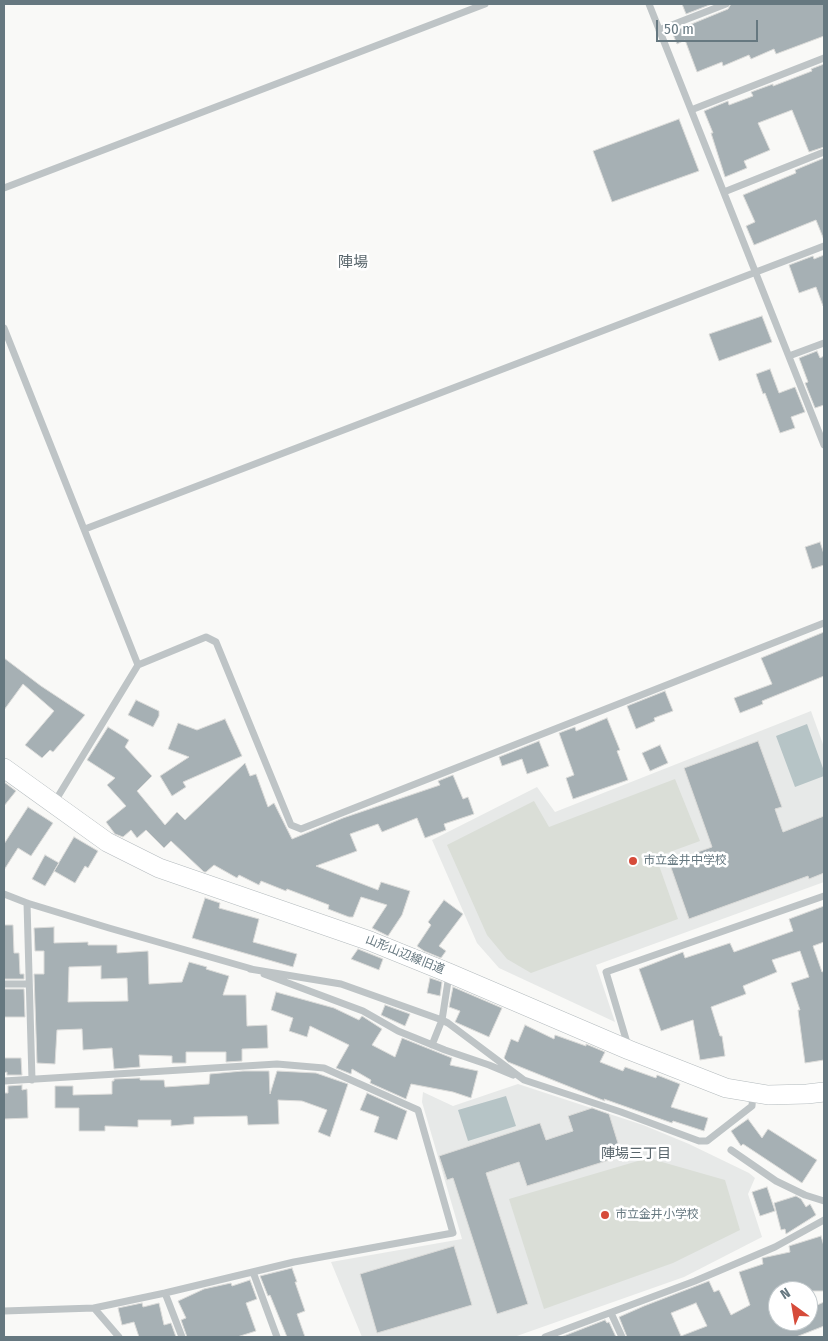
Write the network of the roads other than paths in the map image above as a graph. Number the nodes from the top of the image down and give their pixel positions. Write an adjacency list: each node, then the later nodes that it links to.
1 (485, 4): 8 (lane)
2 (649, 4): 4 (lane)
3 (726, 4): 4 (lane)
4 (659, 30): 6 (lane)
5 (824, 58): 6 (lane)
6 (691, 110): 9 (lane)
7 (824, 152): 9 (lane)
8 (4, 188)
9 (724, 192): 11 (lane)
10 (824, 246): 11 (lane)
11 (756, 273): 14 (lane); 16 (lane)
12 (4, 328): 16 (lane)
13 (824, 343): 14 (lane)
14 (789, 356): 15 (lane)
15 (824, 441)
16 (84, 529): 18 (lane)
17 (824, 623): 18 (lane)
18 (138, 665): 20 (lane)
19 (4, 768): 20 (street, 山形山辺線旧道)
20 (53, 805): 25 (street, 山形山辺線旧道)
21 (4, 894): 23 (lane)
22 (824, 896): 30 (lane)
23 (27, 903): 24 (lane); 27 (lane)
24 (250, 969): 28 (lane); 29 (lane)
25 (450, 973): 28 (lane); 30 (street, 山形山辺線旧道)
26 (4, 984): 27 (lane)
27 (29, 984): 31 (lane)
28 (442, 1020): 29 (lane); 32 (lane)
29 (432, 1045): 32 (lane)
30 (629, 1050): 35 (street, 山形山辺線旧道)
31 (32, 1080): 33 (lane); 39 (lane)
32 (524, 1080): 35 (lane)
33 (4, 1081)
34 (824, 1092): 35 (street, 山形山辺線旧道)
35 (753, 1093)
36 (731, 1150): 37 (lane)
37 (824, 1201)
38 (824, 1220): 43 (lane)
39 (253, 1272): 40 (lane); 46 (lane)
40 (165, 1293): 41 (lane); 45 (lane)
41 (94, 1308): 42 (lane); 44 (lane)
42 (4, 1312)
43 (611, 1313): 47 (lane); 48 (lane)
44 (119, 1337)
45 (182, 1337)
46 (277, 1337)
47 (545, 1337)
48 (622, 1337)

